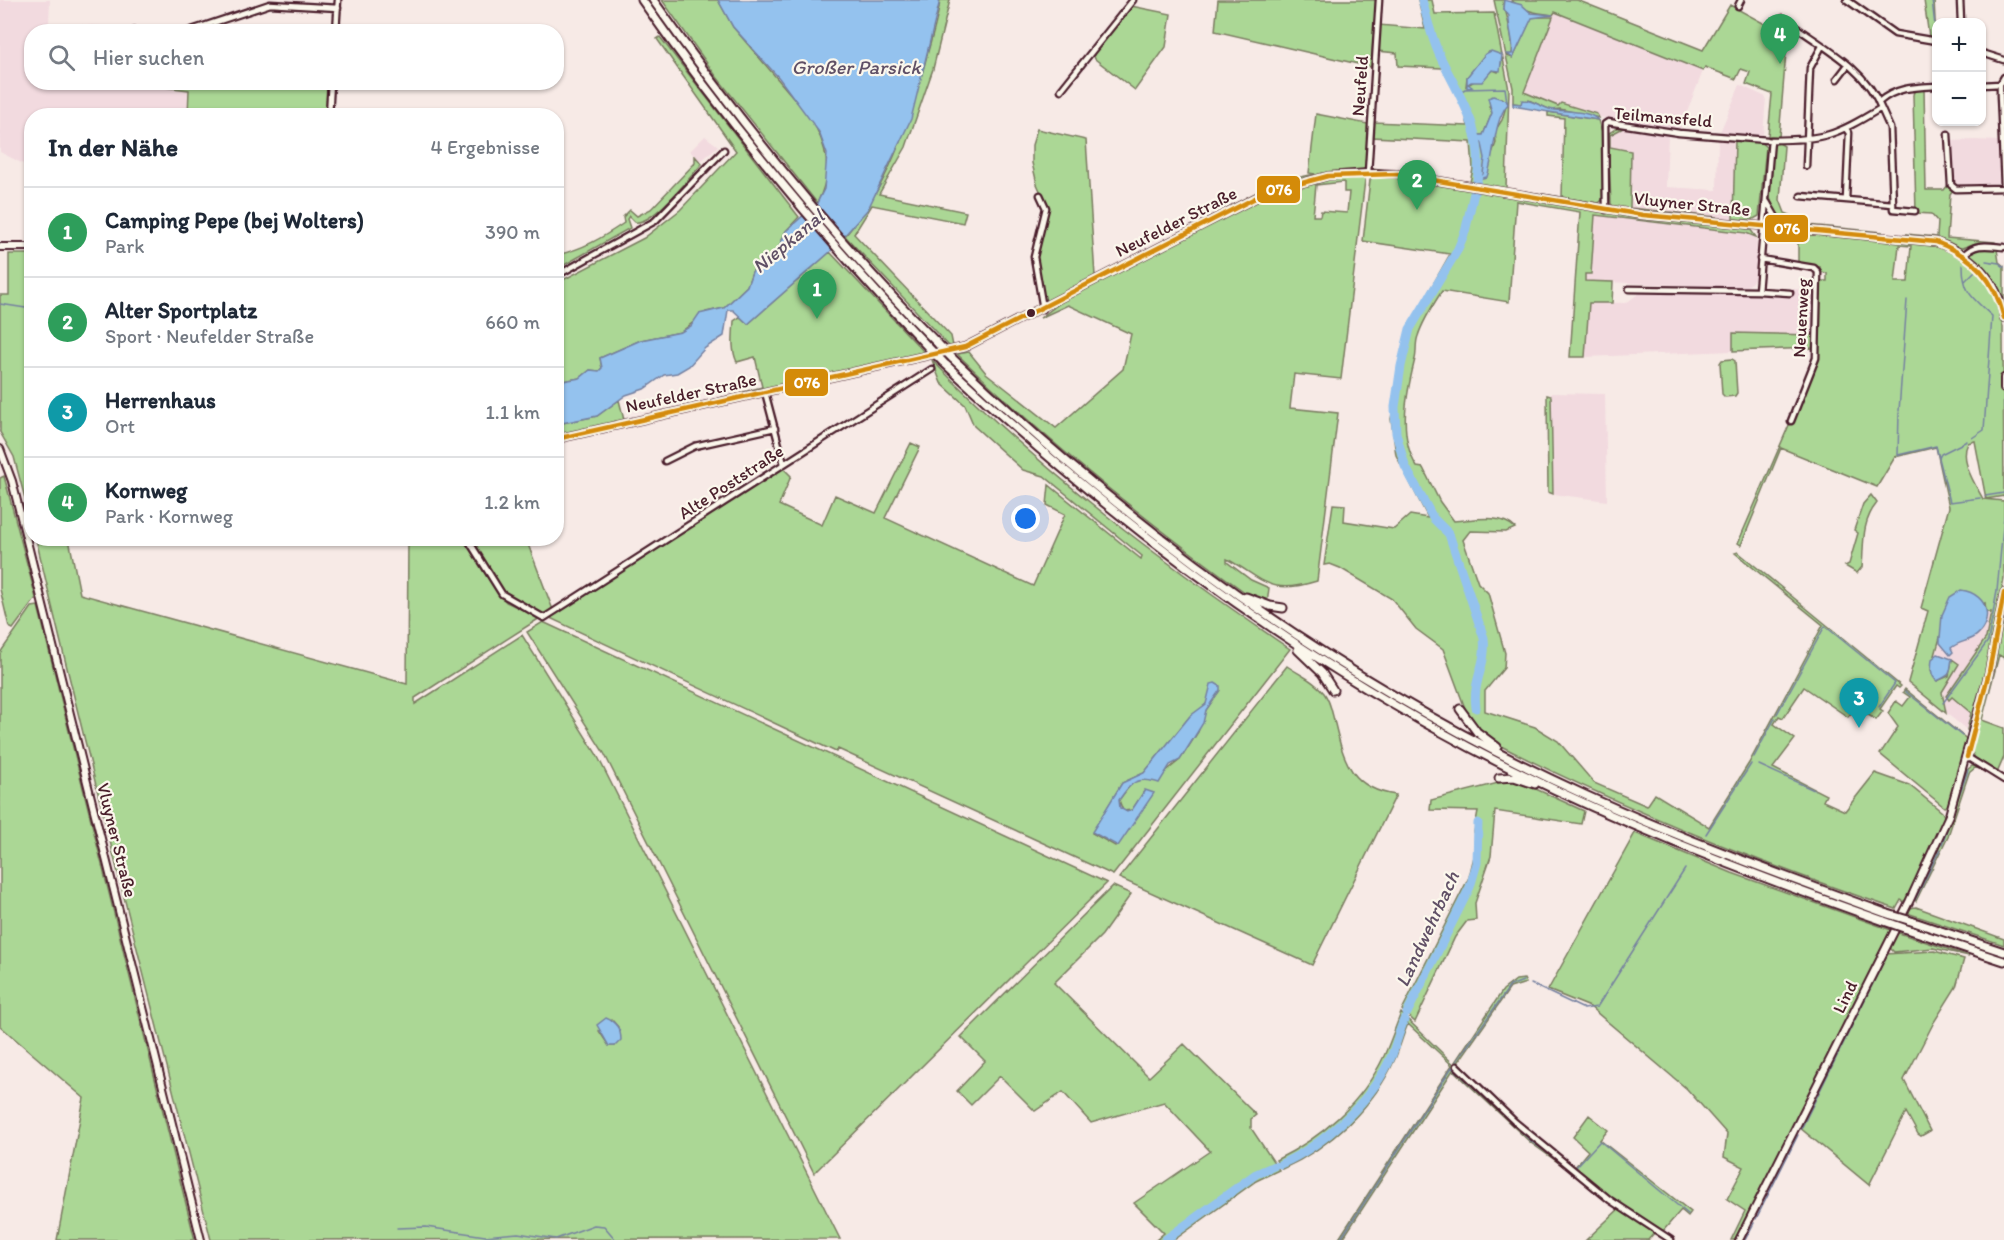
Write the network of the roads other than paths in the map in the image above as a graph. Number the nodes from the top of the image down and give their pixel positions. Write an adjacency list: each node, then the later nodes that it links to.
1 (338, 0): 11 (street)
2 (642, 0): 75 (highway, bridge)
3 (653, 0): 72 (highway, bridge)
4 (1133, 0): 27 (street)
5 (1379, 0): 36 (street, Neufeld)
6 (1741, 0): 10 (street)
7 (1847, 0): 16 (street)
8 (1959, 0): 13 (street)
9 (269, 2): 11 (street); 14 (street)
10 (1738, 6)
11 (338, 8): 15 (street)
12 (1783, 18): 17 (street)
13 (1961, 18)
14 (208, 24)
15 (337, 24)
16 (1932, 40)
17 (1822, 46): 20 (street); 33 (street)
18 (1986, 55): 19 (street)
19 (2004, 60)
20 (1847, 66): 22 (street); 28 (street)
21 (2004, 77): 23 (street)
22 (1837, 79)
23 (2000, 84): 24 (street); 37 (street)
24 (1986, 85)
25 (1932, 86): 28 (street)
26 (331, 90): 29 (street)
27 (1061, 90)
28 (1880, 105): 30 (street); 43 (street)
29 (329, 108)
30 (1846, 129): 33 (street); 42 (street)
31 (1948, 134): 37 (street)
32 (1767, 140): 44 (street, Teilmansfeld)
33 (1806, 140): 35 (street); 41 (street)
34 (724, 150): 53 (street)
35 (1806, 166)
36 (1368, 173): 38 (main road, Neufelder Straße); 57 (main road, Neufelder Straße)
37 (2004, 186)
38 (1473, 187): 44 (main road, Vluyner Straße)
39 (1040, 195): 57 (street)
40 (1801, 196): 42 (street)
41 (1766, 198): 46 (street); 47 (street)
42 (1846, 200): 43 (street)
43 (1893, 204): 45 (street)
44 (1606, 210): 46 (main road, Vluyner Straße)
45 (1915, 211)
46 (1763, 226): 47 (main road, Vluyner Straße); 52 (street)
47 (1800, 230): 51 (main road, Vluyner Straße)
48 (0, 247): 49 (main road)
49 (24, 247)
50 (2004, 247): 51 (street)
51 (1964, 255): 58 (main road)
52 (1761, 260): 55 (street); 63 (street, Neuenweg)
53 (564, 272)
54 (1629, 289): 55 (street)
55 (1758, 291): 56 (street)
56 (1790, 293)
57 (1043, 309): 62 (main road, Neufelder Straße)
58 (2004, 318)
59 (932, 369): 68 (street, Alte Poststraße)
60 (2004, 378): 61 (main road)
61 (2004, 389)
62 (765, 393): 64 (street); 65 (main road, Neufelder Straße)
63 (1791, 421)
64 (775, 428): 67 (street); 68 (street)
65 (564, 437)
66 (0, 449): 69 (main road, Vluyner Straße)
67 (665, 461)
68 (784, 464): 71 (street, Alte Poststraße)
69 (24, 529)
70 (28, 546): 86 (main road, Vluyner Straße)
71 (472, 546)
72 (1220, 583): 74 (highway); 78 (highway)
73 (2004, 593): 79 (main road, Lind)
74 (1283, 608)
75 (1285, 638): 76 (highway); 82 (highway)
76 (1334, 690)
77 (1460, 709): 78 (highway)
78 (1511, 758): 83 (highway, bridge)
79 (1966, 760): 81 (street); 88 (main road, Lind)
80 (1499, 778): 82 (highway)
81 (2004, 780)
82 (1569, 796): 84 (highway, bridge)
83 (2004, 952)
84 (2004, 961)
85 (1457, 1066): 87 (street)
86 (201, 1240)
87 (1671, 1240)
88 (1739, 1240)

